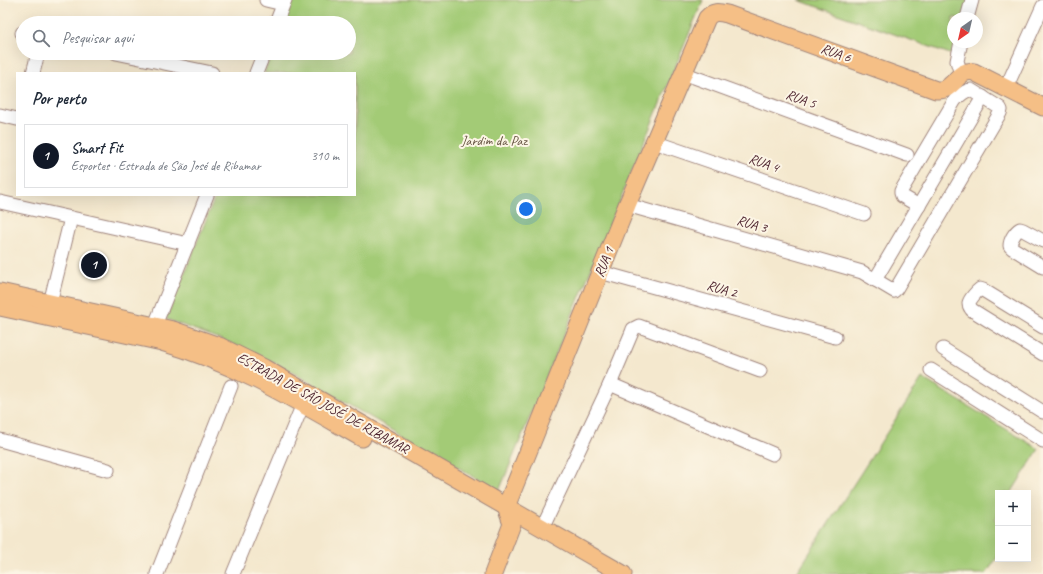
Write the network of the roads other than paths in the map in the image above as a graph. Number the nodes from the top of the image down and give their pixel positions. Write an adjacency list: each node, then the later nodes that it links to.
1 (266, 0): 3 (street)
2 (972, 0): 5 (street)
3 (284, 2): 6 (street)
4 (1042, 9): 17 (street)
5 (969, 12)
6 (279, 16)
7 (707, 18): 15 (main road, RUA 1); 16 (main road, RUA 6)
8 (960, 48): 16 (street)
9 (36, 60): 12 (street)
10 (150, 60): 13 (street)
11 (261, 60): 14 (street)
12 (33, 72)
13 (207, 72)
14 (256, 72)
15 (683, 73): 22 (main road, RUA 1); 23 (street, RUA 5)
16 (961, 74): 17 (main road)
17 (1006, 88): 19 (main road)
18 (983, 97): 27 (street); 27 (street); 34 (street, RUA 3)
19 (1043, 107)
20 (0, 115): 21 (street)
21 (16, 119)
22 (654, 142): 26 (main road, RUA 1); 28 (street, RUA 4)
23 (907, 155)
24 (207, 196): 31 (street)
25 (0, 202): 29 (street)
26 (627, 204): 33 (main road, RUA 1); 34 (street, RUA 3)
27 (919, 206): 34 (street)
28 (864, 214)
29 (71, 218): 31 (street); 36 (street)
30 (1043, 241): 32 (street)
31 (188, 244): 39 (street)
32 (1043, 267)
33 (600, 272): 41 (street, RUA 2); 54 (main road, RUA 1)
34 (872, 278)
35 (0, 292): 36 (main road, ESTRADA DE SÃO JOSÉ DE RIBAMAR)
36 (50, 303): 38 (street); 39 (main road, ESTRADA DE SÃO JOSÉ DE RIBAMAR)
37 (0, 307): 38 (main road, ESTRADA DE SÃO JOSÉ DE RIBAMAR)
38 (55, 319): 48 (main road, ESTRADA DE SÃO JOSÉ DE RIBAMAR)
39 (155, 325): 54 (main road, ESTRADA DE SÃO JOSÉ DE RIBAMAR)
40 (1043, 327): 43 (street)
41 (835, 337)
42 (943, 349): 49 (street)
43 (1043, 354)
44 (931, 370): 51 (street)
45 (760, 371): 46 (street)
46 (610, 384): 52 (street); 55 (street)
47 (230, 386): 56 (street)
48 (303, 404): 54 (main road, ESTRADA DE SÃO JOSÉ DE RIBAMAR); 57 (street)
49 (1043, 412)
50 (0, 440): 53 (street)
51 (1043, 441)
52 (773, 454)
53 (108, 470)
54 (506, 516): 55 (main road, ESTRADA DE SÃO JOSÉ DE RIBAMAR); 58 (main road); 59 (main road); 60 (main road, ESTRADA DE SÃO JOSÉ DE RIBAMAR)
55 (542, 528): 61 (main road, ESTRADA DE SÃO JOSÉ DE RIBAMAR)
56 (157, 574)
57 (233, 574)
58 (480, 574)
59 (493, 574)
60 (600, 574)
61 (623, 574)

